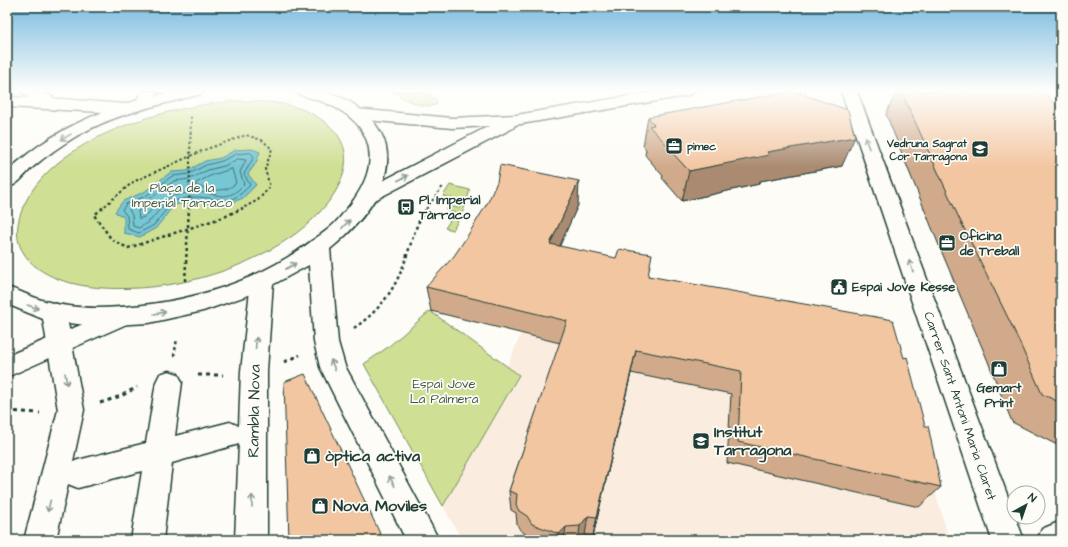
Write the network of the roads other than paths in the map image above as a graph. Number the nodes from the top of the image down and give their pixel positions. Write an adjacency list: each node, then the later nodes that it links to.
1 (108, 117): 7 (street, one-way to 7)
2 (360, 117): 8 (street)
3 (419, 117): 6 (street)
4 (536, 117): 6 (street)
5 (858, 117): 25 (street, Carrer Sant Antoni Maria Claret, one-way to 5)
6 (516, 120): 8 (street, one-way to 6)
7 (7, 182)
8 (368, 196): 9 (street, one-way to 8)
9 (319, 248): 10 (street, one-way to 9); 24 (street, one-way to 9)
10 (262, 281): 13 (street, one-way to 10); 23 (street, Rambla Nova, one-way to 10)
11 (7, 295): 12 (street, one-way to 12)
12 (54, 313): 13 (street); 14 (street)
13 (121, 317): 14 (street)
14 (61, 344): 15 (street); 21 (street, one-way to 21)
15 (7, 367)
16 (177, 372): 18 (street)
17 (230, 435): 18 (street, Rambla Nova)
18 (159, 453): 19 (street, Rambla Nova); 22 (street)
19 (78, 474)
20 (1061, 537): 26 (street)
21 (40, 540)
22 (147, 540)
23 (251, 540)
24 (423, 540)
25 (1008, 540)
26 (1053, 540)

